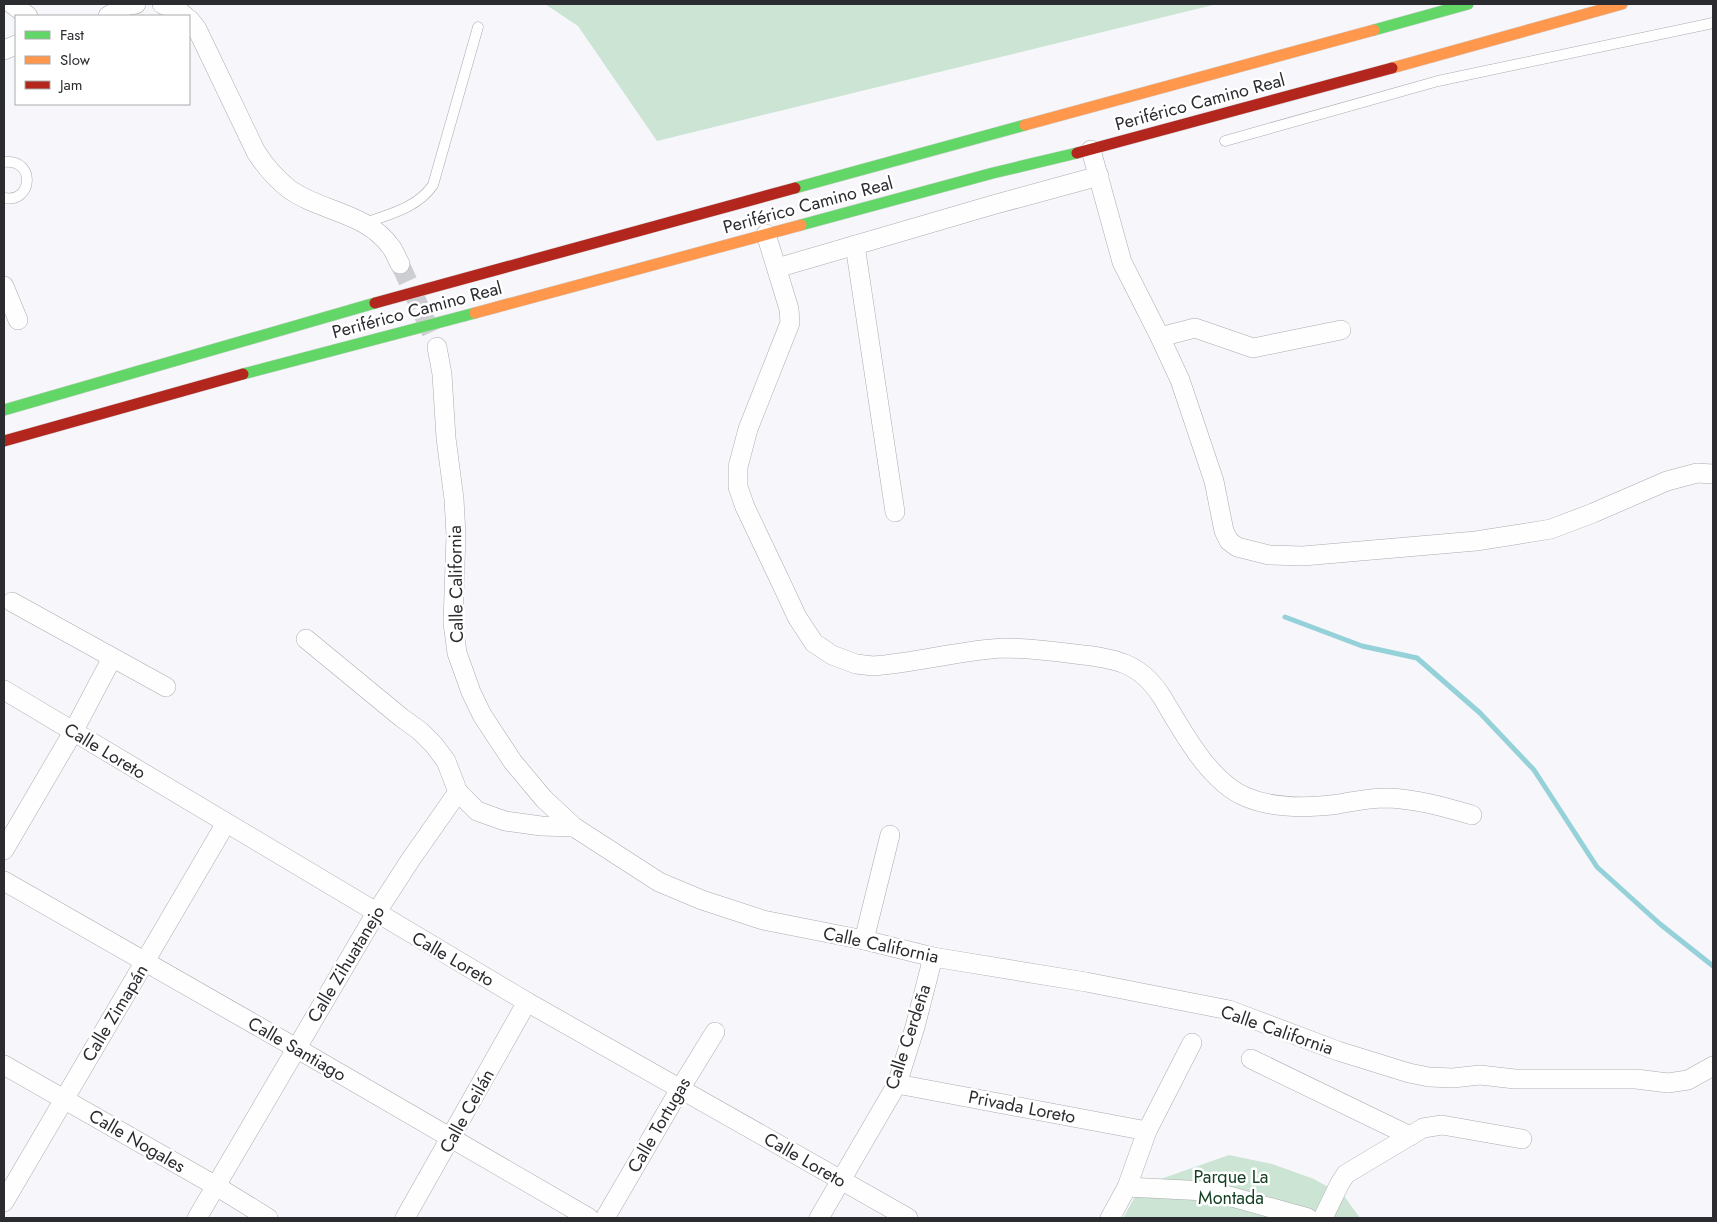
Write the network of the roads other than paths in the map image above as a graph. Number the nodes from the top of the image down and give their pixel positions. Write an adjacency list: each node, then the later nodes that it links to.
1 (12, 4): 6 (street)
2 (130, 4): 7 (street)
3 (162, 4): 8 (street)
4 (1468, 4): 29 (highway, Periférico Camino Real)
5 (1622, 4): 13 (highway, Periférico Camino Real)
6 (27, 15)
7 (110, 15)
8 (184, 15)
9 (190, 20): 19 (street)
10 (1713, 22): 12 (lane)
11 (478, 27): 19 (lane)
12 (1225, 141)
13 (1091, 150): 15 (highway, Periférico Camino Real); 16 (street)
14 (4, 162): 17 (lane)
15 (993, 173): 18 (street); 20 (highway, Periférico Camino Real)
16 (1099, 176): 18 (street); 27 (street)
17 (4, 198)
18 (996, 204): 21 (street)
19 (365, 223): 22 (street)
20 (766, 234): 23 (street); 30 (highway, Periférico Camino Real)
21 (855, 245): 23 (street); 32 (street)
22 (400, 264)
23 (776, 268): 40 (street)
24 (4, 286): 25 (street)
25 (18, 320)
26 (1341, 330): 27 (street)
27 (1160, 337): 31 (street)
28 (438, 347): 42 (street, Calle California)
29 (4, 410)
30 (4, 441)
31 (1713, 474)
32 (895, 512)
33 (12, 602): 35 (street)
34 (306, 639): 39 (street)
35 (112, 658): 36 (street); 38 (street)
36 (166, 687)
37 (4, 690): 38 (street, Calle Loreto)
38 (73, 732): 41 (street, Calle Loreto); 44 (street)
39 (458, 792): 42 (street); 46 (street, Calle Zihuatanejo)
40 (1472, 815)
41 (226, 823): 46 (street, Calle Loreto); 49 (street, Calle Zimapán)
42 (574, 827): 47 (street, Calle California)
43 (890, 836): 47 (street)
44 (4, 850)
45 (4, 881): 49 (street, Calle Santiago)
46 (376, 913): 50 (street, Calle Loreto); 53 (street, Calle Zihuatanejo)
47 (864, 940): 48 (street, Calle California)
48 (933, 957): 56 (street, Calle California); 57 (street, Calle Cerdeña)
49 (144, 963): 53 (street, Calle Santiago); 59 (street, Calle Zimapán)
50 (528, 1002): 58 (street, Calle Loreto); 62 (street, Calle Ceilán)
51 (715, 1032): 58 (street, Calle Tortugas)
52 (1192, 1043): 60 (street)
53 (296, 1048): 62 (street, Calle Santiago); 65 (street, Calle Zihuatanejo)
54 (1252, 1059): 61 (street)
55 (4, 1065): 59 (street, Calle Nogales)
56 (1713, 1066)
57 (897, 1084): 60 (street, Privada Loreto); 64 (street, Calle Cerdeña)
58 (680, 1089): 64 (street, Calle Loreto); 72 (street, Calle Tortugas)
59 (63, 1099): 65 (street, Calle Nogales); 67 (street, Calle Zimapán)
60 (1147, 1131): 66 (street)
61 (1410, 1136): 63 (street); 77 (street)
62 (451, 1139): 70 (street, Calle Ceilán); 71 (street, Calle Santiago)
63 (1522, 1139)
64 (841, 1181): 73 (street, Calle Cerdeña); 74 (street, Calle Loreto)
65 (216, 1186): 68 (street, Calle Zihuatanejo); 69 (street, Calle Nogales)
66 (1126, 1187): 75 (street); 76 (street)
67 (4, 1202)
68 (197, 1218)
69 (268, 1218)
70 (406, 1218)
71 (589, 1218)
72 (605, 1218)
73 (819, 1218)
74 (908, 1218)
75 (1110, 1218)
76 (1308, 1218)
77 (1323, 1218)

